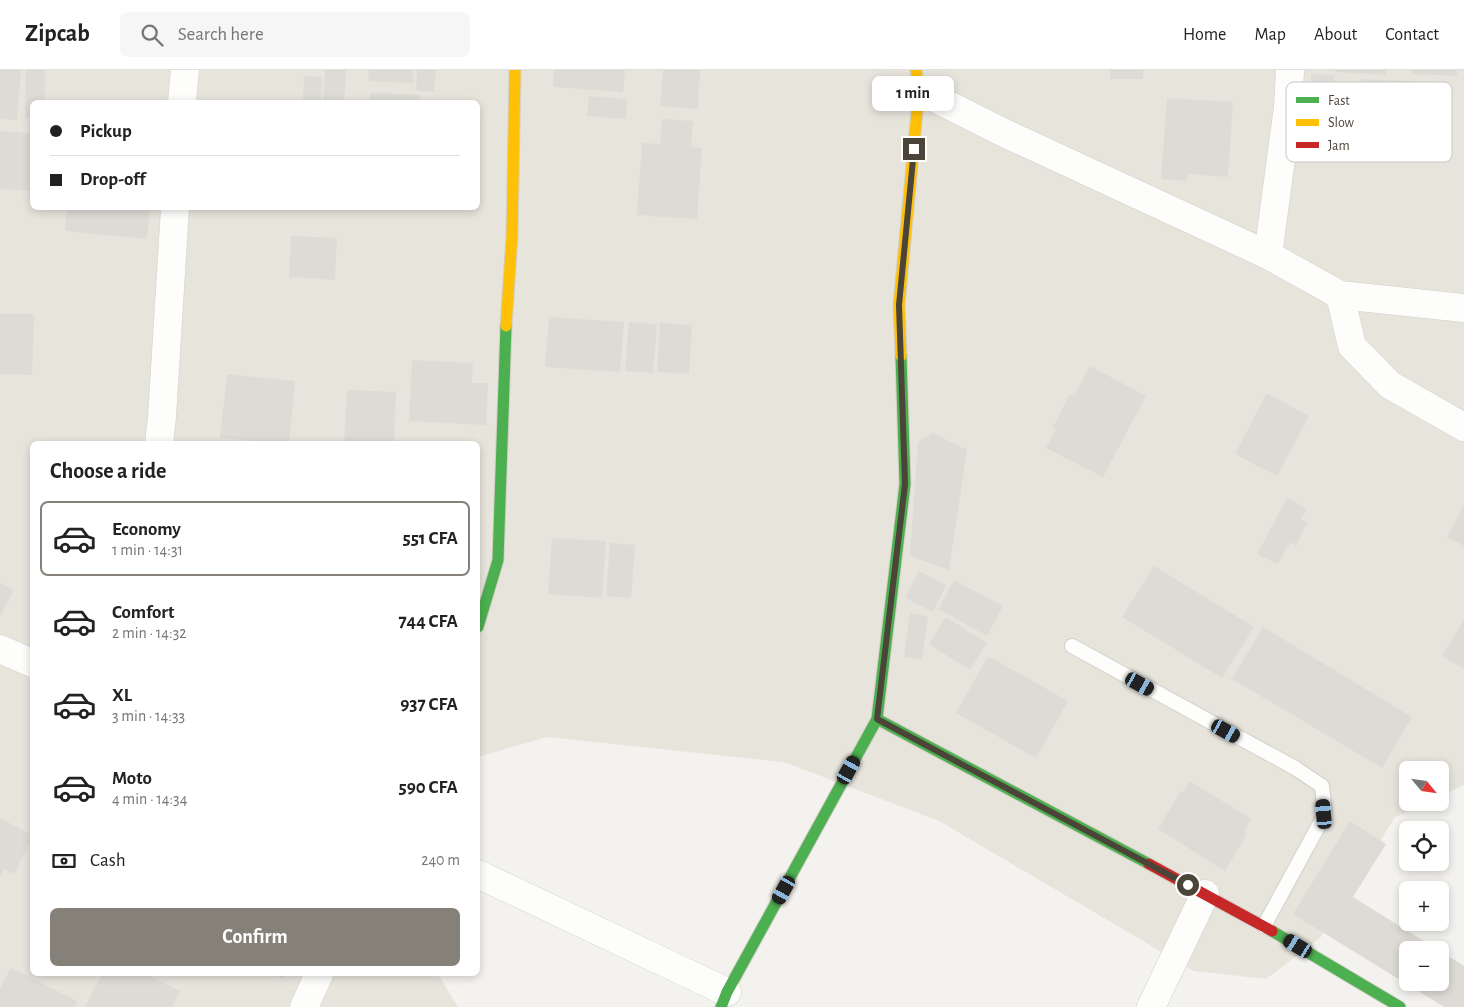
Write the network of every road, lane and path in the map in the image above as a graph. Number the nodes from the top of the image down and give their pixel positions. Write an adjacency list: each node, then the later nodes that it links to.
1 (184, 70): 4 (street)
2 (515, 70): 12 (street)
3 (918, 80): 7 (street); 16 (street)
4 (182, 100)
5 (1286, 122): 7 (street)
6 (175, 210): 11 (street)
7 (1268, 255): 8 (street)
8 (1340, 295): 9 (street); 10 (street)
9 (1464, 308)
10 (1464, 427)
11 (159, 441)
12 (480, 620)
13 (1072, 646): 19 (lane)
14 (0, 649): 15 (street)
15 (30, 662)
16 (877, 719): 18 (street); 21 (street)
17 (480, 875): 21 (street)
18 (1205, 894): 19 (street); 23 (street)
19 (1264, 926): 24 (street)
20 (318, 976): 22 (street)
21 (724, 1000)
22 (304, 1007)
23 (1151, 1007)
24 (1400, 1007)

